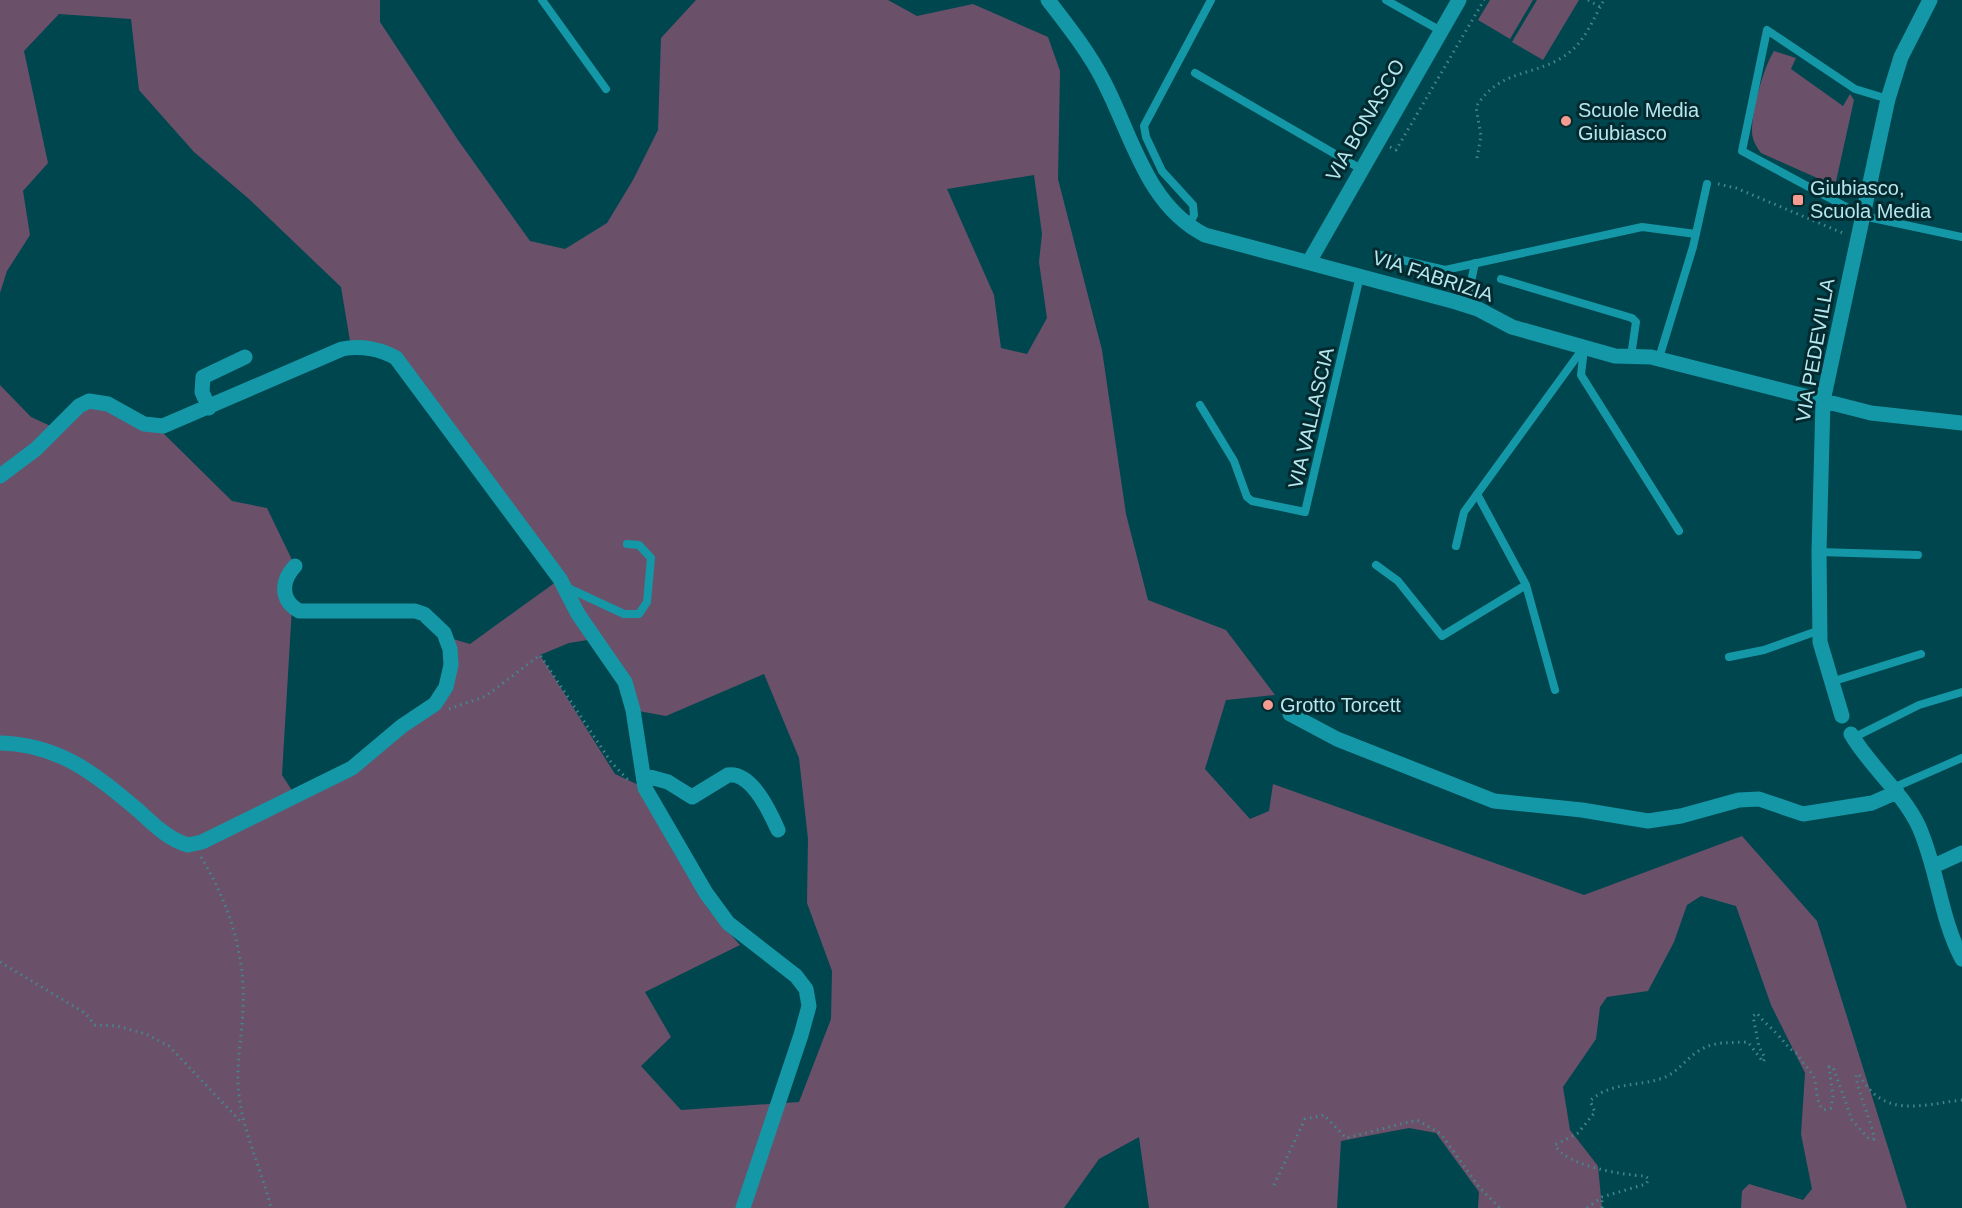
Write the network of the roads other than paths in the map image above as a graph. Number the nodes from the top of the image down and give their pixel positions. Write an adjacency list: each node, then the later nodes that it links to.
1 (542, 0): 9 (lane)
2 (1048, 0): 14 (street, VIA FABRIZIA)
3 (1211, 0): 14 (lane)
4 (1386, 0): 7 (lane)
5 (1459, 0): 7 (street, VIA BONASCO)
6 (1930, 0): 10 (street, VIA PEDEVILLA)
7 (1441, 31): 11 (street, VIA BONASCO)
8 (1195, 73): 11 (lane)
9 (606, 89)
10 (1888, 99): 13 (street, VIA PEDEVILLA); 13 (lane)
11 (1361, 169): 18 (street, VIA BONASCO)
12 (1707, 184): 15 (lane)
13 (1863, 216): 16 (lane); 27 (street, VIA PEDEVILLA)
14 (1188, 227): 18 (street, VIA FABRIZIA)
15 (1696, 234): 19 (lane); 26 (lane)
16 (1962, 237)
17 (1377, 254): 19 (lane)
18 (1309, 262): 20 (street, VIA FABRIZIA)
19 (1475, 263): 22 (lane)
20 (1360, 275): 22 (street, VIA FABRIZIA); 28 (lane, VIA VALLASCIA)
21 (1501, 279): 24 (lane)
22 (1466, 305): 23 (street, VIA FABRIZIA)
23 (1584, 347): 24 (street, VIA FABRIZIA); 32 (lane); 33 (lane)
24 (1631, 356): 26 (street, VIA FABRIZIA)
25 (245, 357): 29 (street)
26 (1659, 358): 27 (street, VIA FABRIZIA)
27 (1823, 401): 30 (street, VIA FABRIZIA); 36 (street, VIA PEDEVILLA)
28 (1200, 405)
29 (209, 408): 31 (street); 41 (street)
30 (1962, 423)
31 (0, 476)
32 (1477, 494): 35 (lane); 40 (lane)
33 (1679, 531)
34 (627, 543): 41 (lane)
35 (1456, 546)
36 (1819, 552): 37 (lane); 42 (street, VIA PEDEVILLA)
37 (1918, 555)
38 (1376, 565): 40 (lane)
39 (296, 566): 51 (street)
40 (1526, 585): 46 (lane)
41 (564, 586): 53 (street)
42 (1820, 630): 44 (lane); 45 (street, VIA PEDEVILLA)
43 (1921, 654): 45 (lane)
44 (1729, 657)
45 (1831, 682): 49 (street, VIA PEDEVILLA)
46 (1555, 690)
47 (1962, 692): 50 (lane)
48 (1290, 714): 54 (street)
49 (1842, 716)
50 (1852, 736): 54 (street)
51 (0, 743)
52 (1962, 758): 54 (lane)
53 (644, 782): 55 (street); 59 (street)
54 (1895, 790): 57 (street)
55 (778, 830)
56 (1962, 853): 57 (street)
57 (1934, 866): 58 (street)
58 (1962, 959)
59 (742, 1208)

